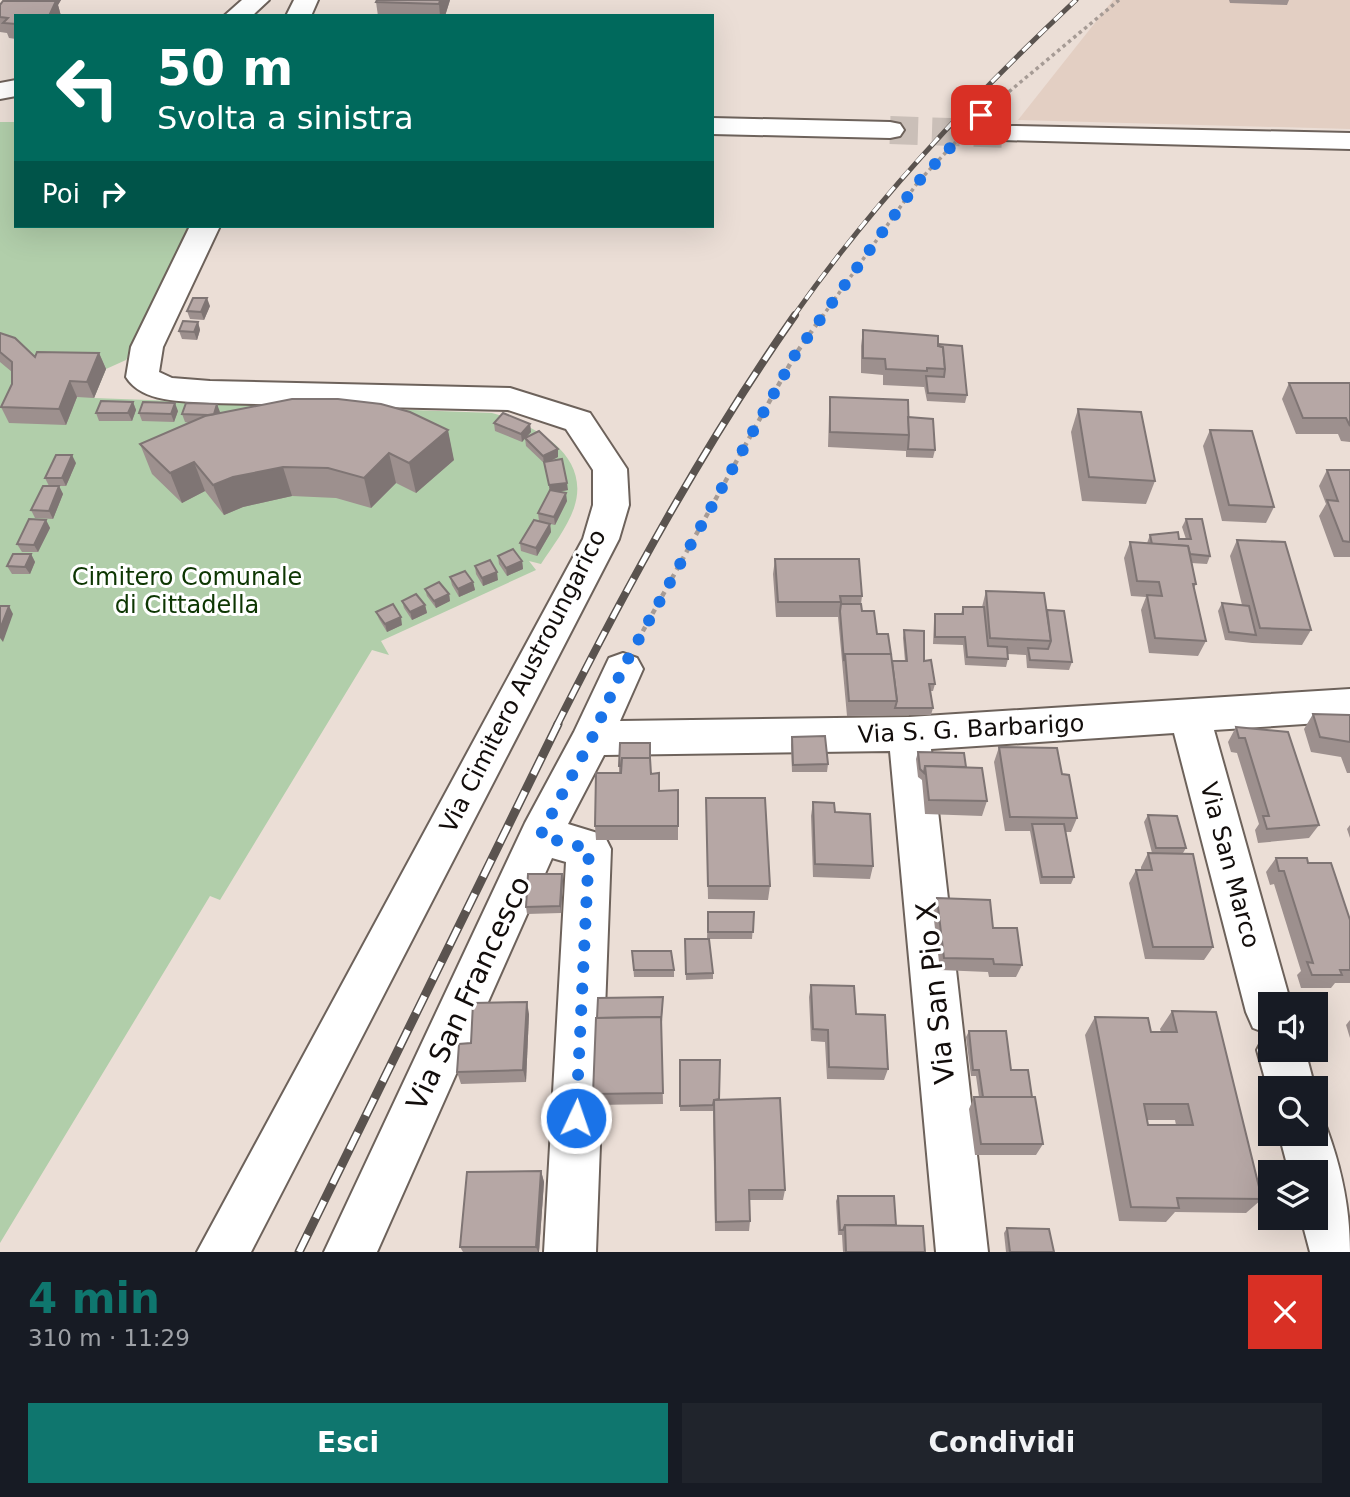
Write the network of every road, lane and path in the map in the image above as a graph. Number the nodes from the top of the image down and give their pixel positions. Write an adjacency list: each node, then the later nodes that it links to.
1 (257, 0): 3 (street)
2 (1119, 0): 9 (path)
3 (239, 14)
4 (714, 126): 5 (street)
5 (890, 130)
6 (1012, 134): 7 (street)
7 (1350, 141)
8 (204, 228): 17 (street, Via Cimitero Austroungarico)
9 (623, 668): 13 (street, Via San Francesco)
10 (1350, 705): 11 (street, Via S. G. Barbarigo)
11 (1190, 718): 12 (street, Via S. G. Barbarigo); 15 (street, Via San Marco)
12 (909, 734): 13 (street, Via S. G. Barbarigo); 20 (street, Via San Pio X)
13 (592, 738): 14 (street, Via San Francesco)
14 (540, 836): 18 (street, Via San Francesco); 19 (street)
15 (1265, 992)
16 (1328, 1223): 21 (street)
17 (223, 1252)
18 (350, 1252)
19 (570, 1252)
20 (962, 1252)
21 (1336, 1252)

